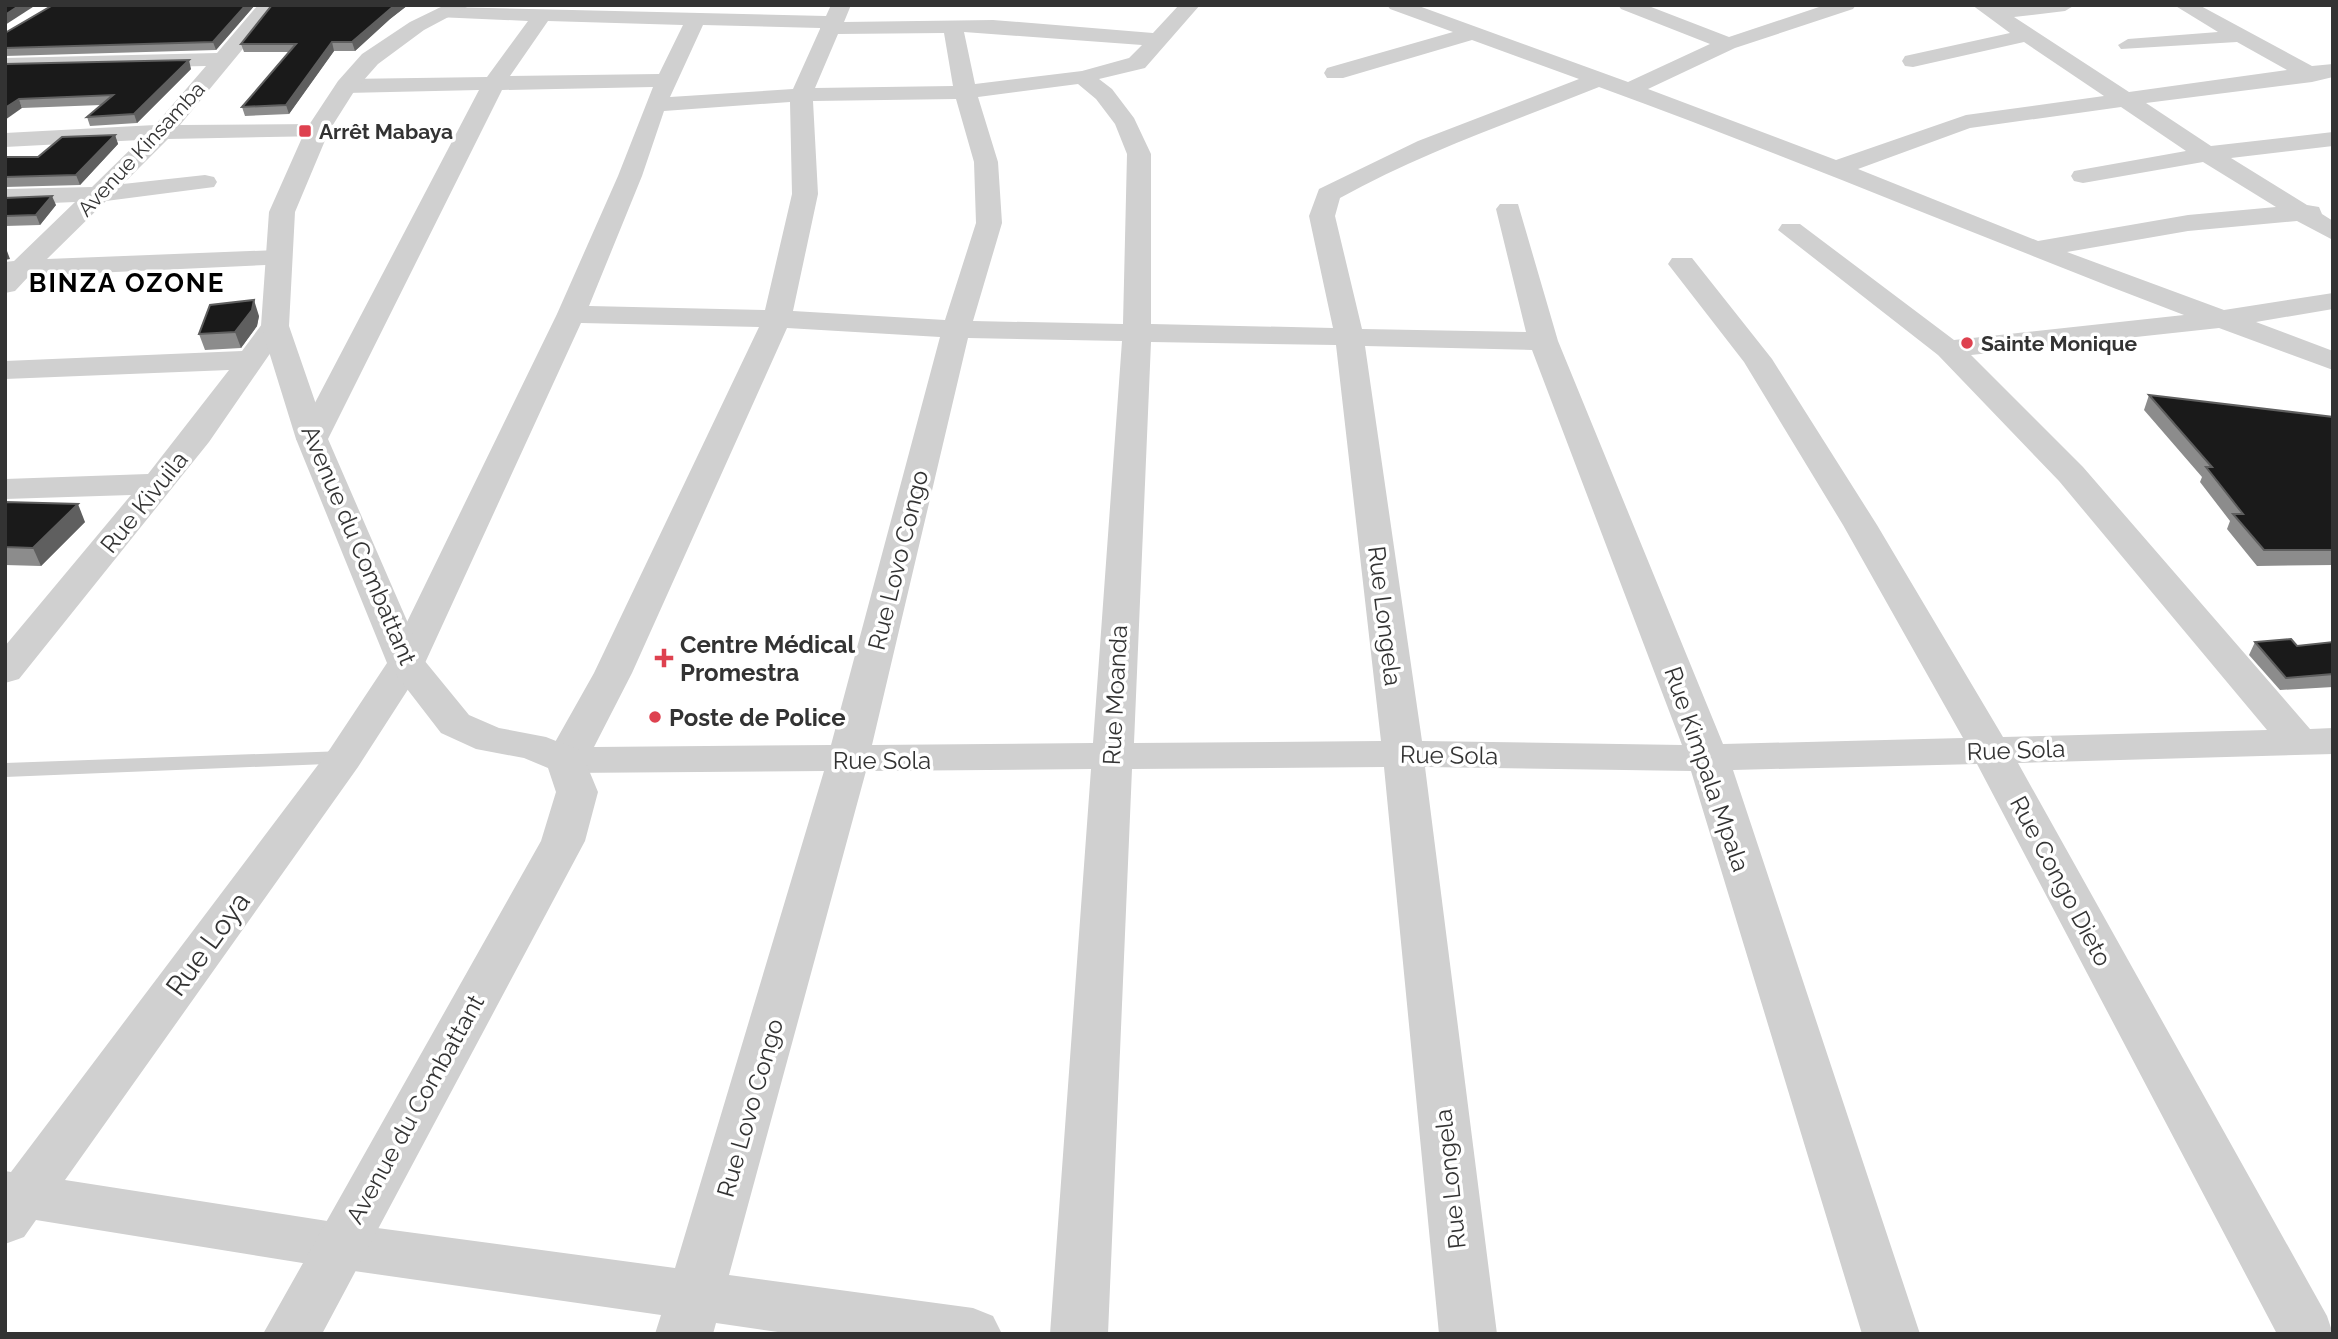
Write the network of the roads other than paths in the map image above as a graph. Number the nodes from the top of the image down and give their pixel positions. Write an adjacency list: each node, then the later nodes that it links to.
1 (268, 5): 22 (street, Avenue Kinsamba)
2 (1181, 5): 8 (street)
3 (1442, 5): 10 (street)
4 (1628, 5): 20 (street)
5 (1846, 5): 20 (street)
6 (2065, 5): 11 (street)
7 (2184, 5): 18 (street)
8 (1189, 6): 19 (street)
9 (453, 9): 12 (street); 31 (street, Avenue du Combattant)
10 (1406, 9): 16 (street)
11 (1989, 9): 17 (street)
12 (543, 14): 14 (street); 29 (street)
13 (835, 18): 14 (street); 15 (street); 35 (street)
14 (696, 19): 34 (street, Rue Loya)
15 (953, 26): 19 (street); 33 (street, Rue Lovo Congo)
16 (1473, 33): 27 (street); 30 (street)
17 (2028, 35): 23 (street); 36 (street)
18 (2240, 36): 21 (street); 26 (street)
19 (1158, 40): 28 (street)
20 (1728, 44): 30 (street)
21 (2127, 46)
22 (224, 59): 24 (street); 38 (street, Avenue Kinsamba)
23 (1913, 61)
24 (5, 64)
25 (2333, 70): 26 (street)
26 (2306, 72): 32 (street); 36 (street)
27 (1335, 73)
28 (1083, 77): 33 (street); 62 (street, Rue Moanda)
29 (494, 83): 31 (street); 34 (street); 69 (street)
30 (1614, 85): 42 (street); 63 (street, Rue Longela)
31 (346, 86): 37 (street, Avenue du Combattant)
32 (2333, 86)
33 (965, 92): 35 (street); 61 (street, Rue Lovo Congo)
34 (662, 93): 35 (street); 57 (street, Rue Loya)
35 (801, 95): 58 (street)
36 (2125, 99): 41 (street); 42 (street)
37 (317, 131): 38 (street); 53 (street, Avenue du Combattant)
38 (162, 132): 40 (street); 45 (street, Avenue Kinsamba)
39 (2333, 138): 41 (street)
40 (5, 141)
41 (2207, 154): 43 (street); 49 (street)
42 (1834, 169): 52 (street)
43 (2083, 176)
44 (205, 182): 45 (street)
45 (97, 194): 46 (street); 55 (street, Avenue Kinsamba)
46 (5, 197)
47 (1509, 209): 64 (street, Rue Kimpala Mpala)
48 (2333, 210): 49 (street)
49 (2303, 212): 51 (street); 52 (street)
50 (1791, 230): 65 (street)
51 (2333, 232)
52 (2035, 249): 59 (street)
53 (278, 258): 55 (street); 60 (street, Avenue du Combattant)
54 (1682, 264): 75 (street, Rue Congo Dieto)
55 (11, 274)
56 (2333, 301): 59 (street)
57 (571, 314): 58 (street); 72 (street, Rue Loya)
58 (777, 318): 61 (street); 80 (street)
59 (2222, 319): 65 (street); 67 (street)
60 (275, 326): 66 (street, Rue Kivuila); 69 (street, Avenue du Combattant)
61 (956, 328): 62 (street); 81 (street, Rue Lovo Congo)
62 (1137, 332): 63 (street); 77 (street, Rue Moanda)
63 (1349, 335): 64 (street); 76 (street, Rue Longela)
64 (1543, 341): 79 (street, Rue Kimpala Mpala)
65 (1948, 349): 74 (street)
66 (251, 360): 68 (street); 70 (street, Rue Kivuila)
67 (2333, 361)
68 (5, 370)
69 (312, 439): 72 (street, Avenue du Combattant)
70 (159, 484): 71 (street); 73 (street, Rue Kivuila)
71 (5, 489)
72 (405, 663): 78 (street, Rue Loya); 80 (street, Avenue du Combattant)
73 (7, 668)
74 (2316, 741): 75 (street, Rue Sola)
75 (1991, 751): 79 (street, Rue Sola); 91 (street, Rue Congo Dieto)
76 (1403, 754): 77 (street, Rue Sola); 79 (street, Rue Sola); 89 (street, Rue Longela)
77 (1111, 757): 81 (street, Rue Sola); 88 (street, Rue Moanda)
78 (344, 758): 82 (lane); 83 (street, Rue Loya)
79 (1708, 758): 90 (street, Rue Kimpala Mpala)
80 (566, 760): 81 (street, Rue Sola); 84 (street, Avenue du Combattant)
81 (848, 760): 85 (street, Rue Lovo Congo)
82 (5, 770)
83 (12, 1204): 84 (street)
84 (340, 1246): 85 (street); 86 (street, Avenue du Combattant)
85 (690, 1314): 87 (street)
86 (292, 1334)
87 (973, 1334)
88 (1079, 1334)
89 (1468, 1334)
90 (1891, 1334)
91 (2307, 1334)

